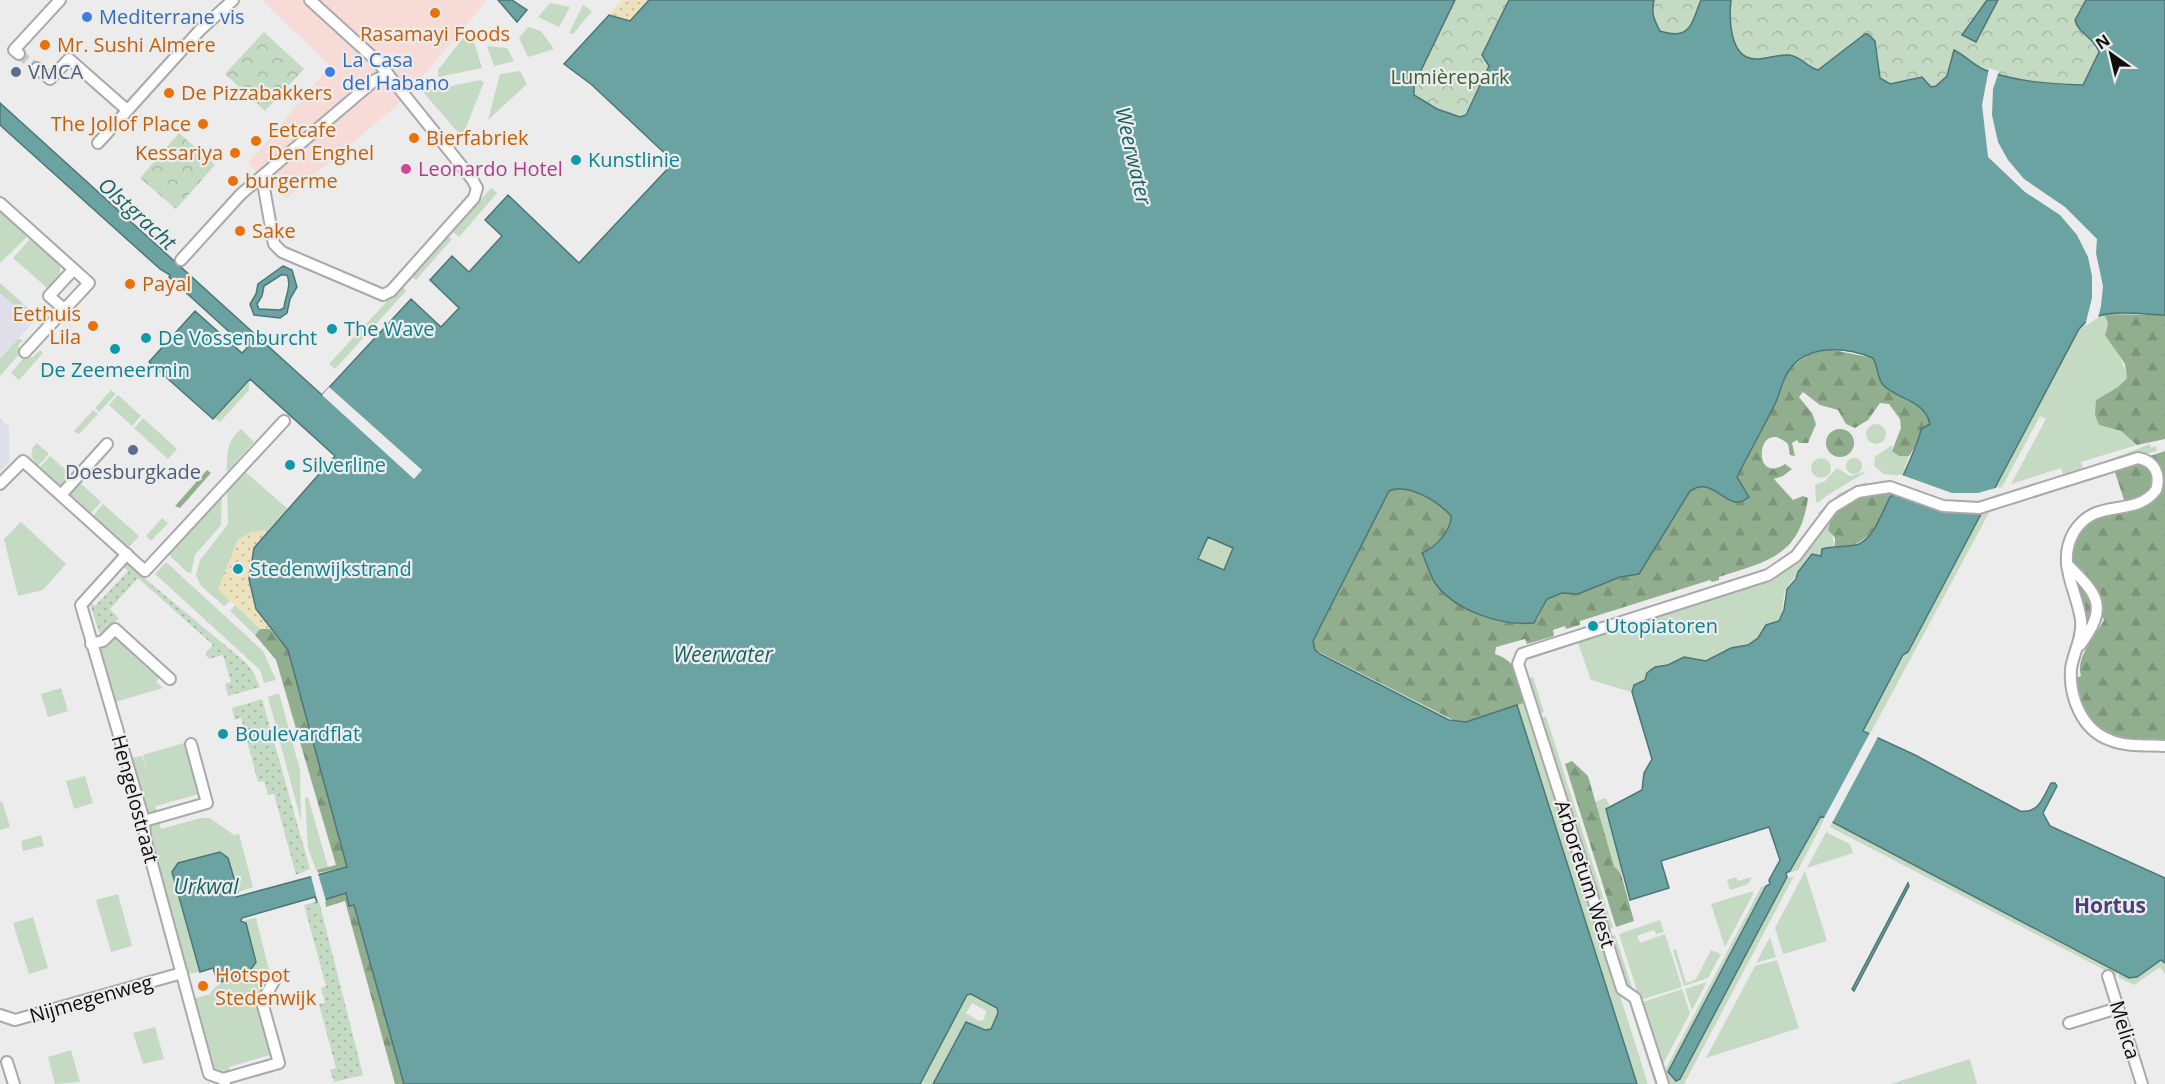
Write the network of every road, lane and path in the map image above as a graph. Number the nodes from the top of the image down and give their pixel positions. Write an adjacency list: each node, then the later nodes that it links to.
1 (60, 0): 4 (street)
2 (233, 0): 7 (street)
3 (310, 0): 6 (street)
4 (17, 52)
5 (37, 68): 7 (street)
6 (388, 74): 9 (street); 9 (street)
7 (127, 110): 8 (street)
8 (98, 142)
9 (262, 177): 11 (street)
10 (0, 203): 12 (street)
11 (181, 260)
12 (73, 270): 13 (street); 13 (street)
13 (64, 309): 14 (street)
14 (25, 352)
15 (284, 420): 19 (street)
16 (107, 444): 18 (street)
17 (0, 484): 18 (street)
18 (61, 495): 19 (street)
19 (127, 554): 21 (street, Hengelostraat)
20 (2067, 564): 22 (street); 22 (street); 36 (street, Arboretum West)
21 (91, 644): 23 (street); 26 (street, Hengelostraat)
22 (2078, 647): 25 (street)
23 (170, 679)
24 (191, 744): 26 (street)
25 (2165, 746)
26 (144, 821): 27 (street, Hengelostraat)
27 (182, 973): 31 (street, Nijmegenweg); 34 (street, Hengelostraat)
28 (2108, 976): 30 (street, Melica)
29 (273, 981): 34 (street)
30 (2118, 1008): 32 (street); 37 (street, Melica)
31 (0, 1015)
32 (2069, 1023)
33 (7, 1062): 35 (street)
34 (224, 1082)
35 (14, 1084)
36 (1663, 1084)
37 (2142, 1084)

